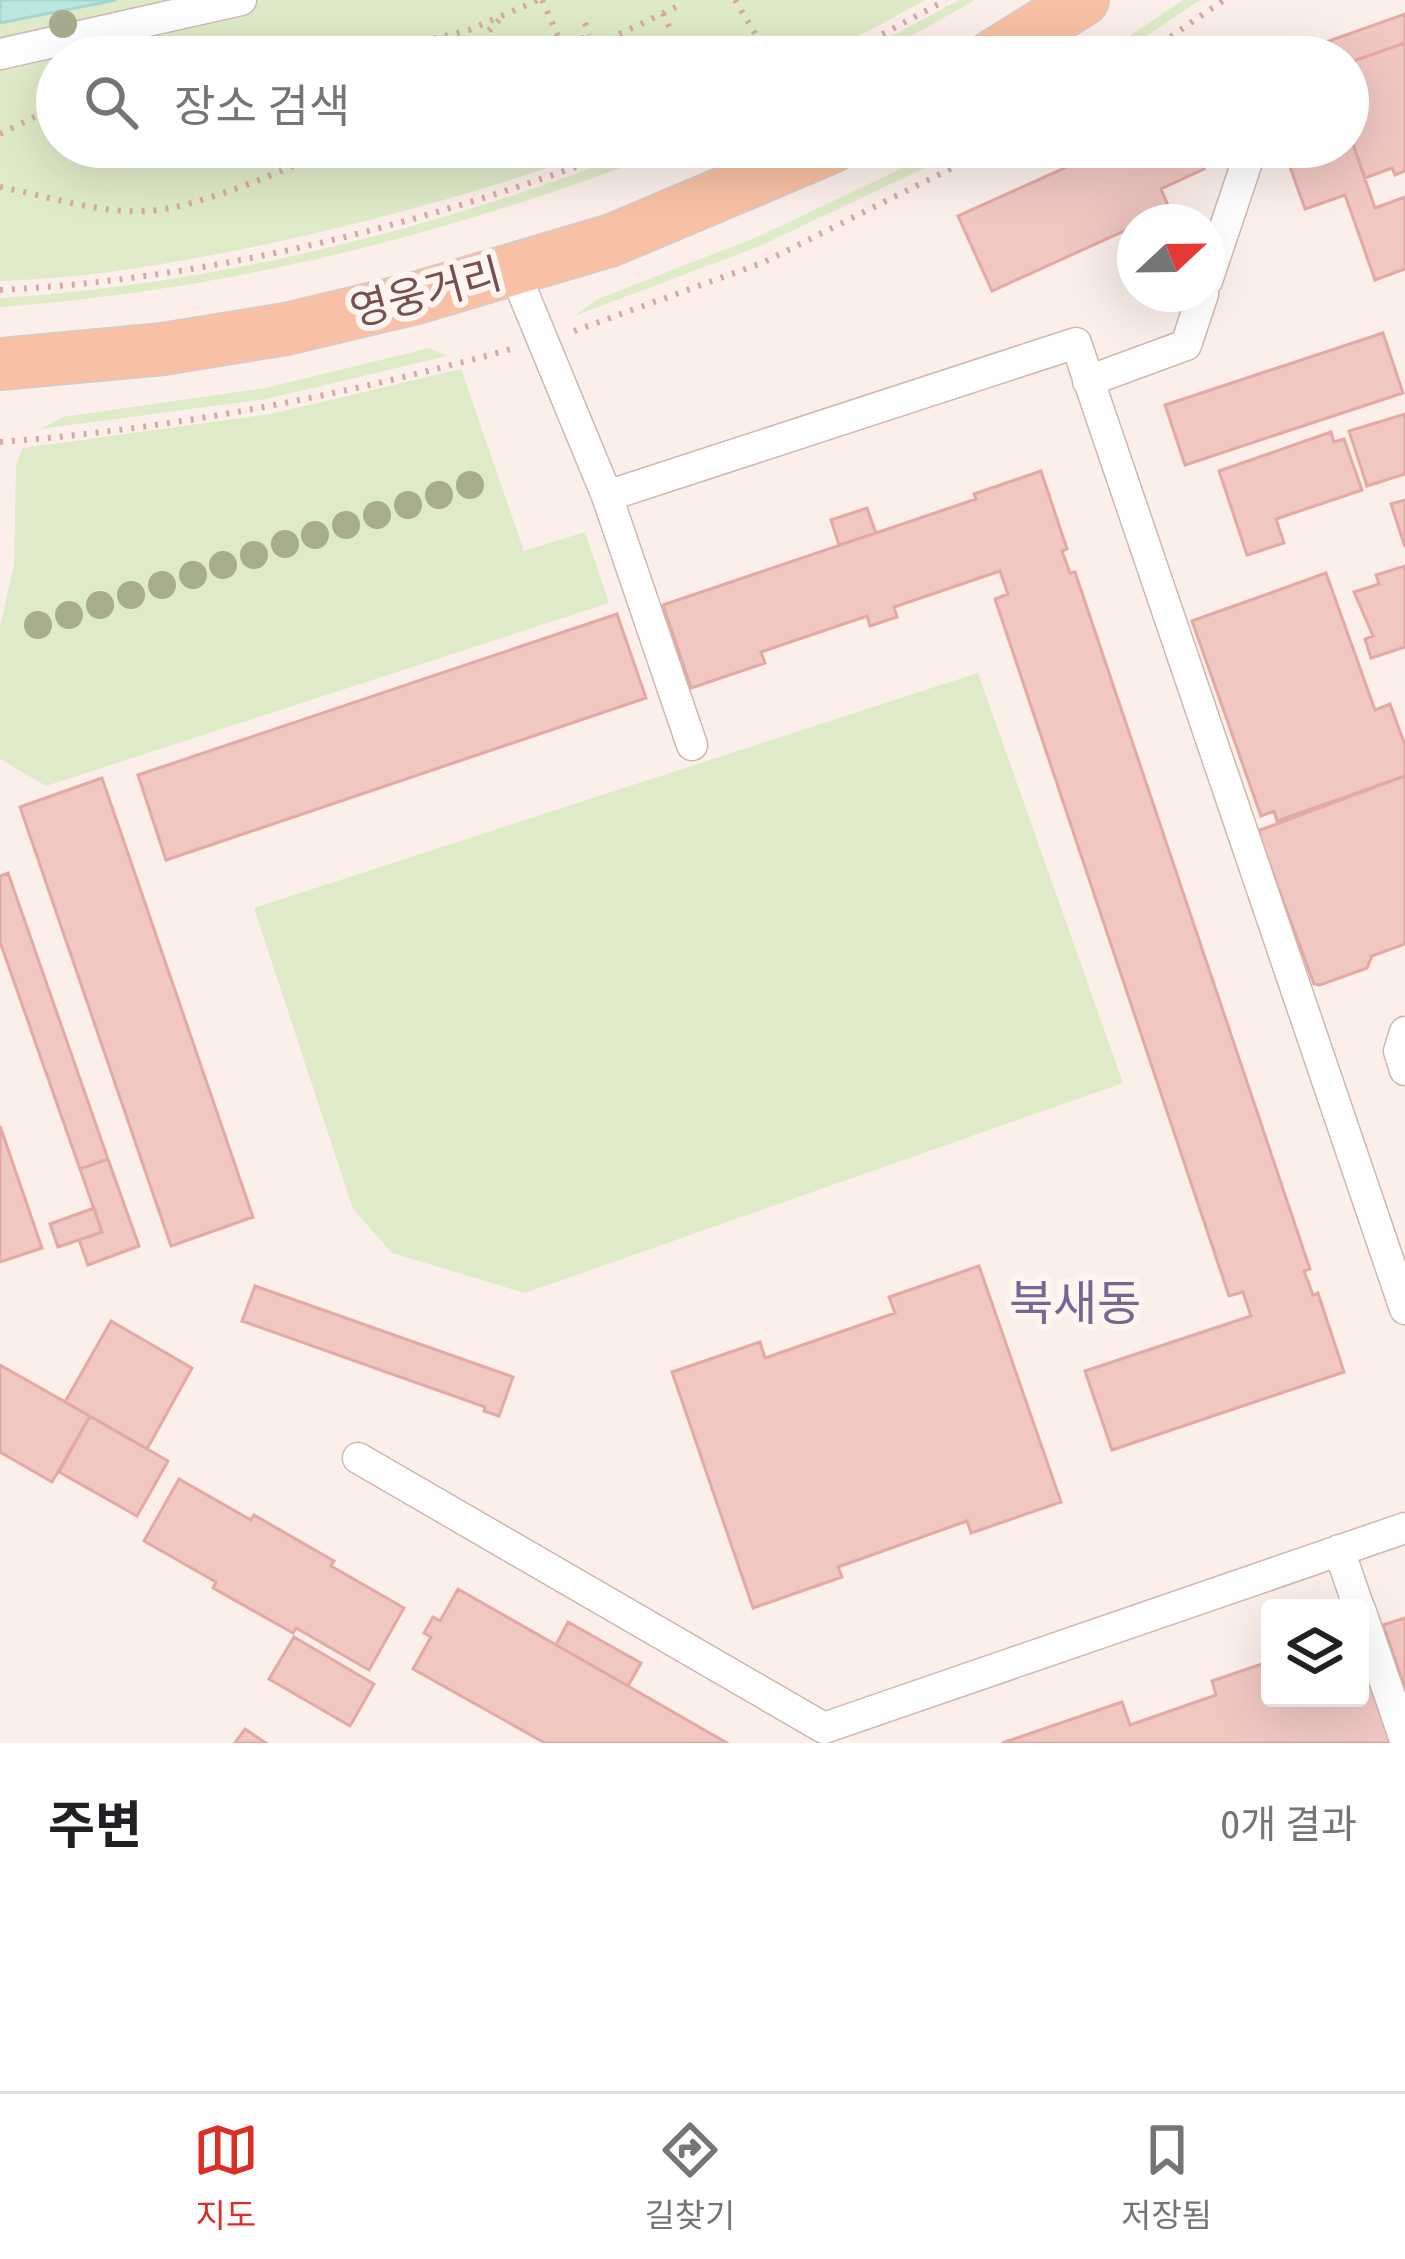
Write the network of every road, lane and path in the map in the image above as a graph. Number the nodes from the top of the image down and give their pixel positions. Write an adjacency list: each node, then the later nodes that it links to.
1 (241, 0): 14 (street)
2 (521, 0): 10 (path)
3 (540, 0): 10 (path); 17 (path)
4 (675, 0): 9 (path)
5 (735, 0): 19 (path)
6 (946, 0): 20 (path)
7 (1083, 0): 21 (main road)
8 (1224, 0): 22 (path)
9 (663, 13): 13 (path); 18 (path)
10 (505, 15): 15 (path); 16 (path)
11 (585, 23): 12 (path)
12 (590, 35)
13 (673, 35)
14 (80, 36)
15 (443, 36)
16 (484, 36)
17 (557, 36)
18 (615, 36)
19 (756, 36)
20 (879, 36)
21 (1025, 36)
22 (1172, 36)
23 (36, 46): 24 (street)
24 (0, 54)
25 (36, 116): 26 (path)
26 (0, 134)
27 (288, 168): 31 (path)
28 (575, 168): 34 (path)
29 (782, 168): 33 (main road, 영웅거리)
30 (1245, 168): 32 (street)
31 (0, 187)
32 (1225, 227)
33 (514, 271): 36 (main road, 영웅거리); 38 (street)
34 (0, 290)
35 (1197, 312): 37 (street)
36 (0, 364)
37 (1088, 381): 38 (street); 42 (street)
38 (607, 496): 39 (street)
39 (692, 745)
40 (1405, 1032): 41 (street)
41 (1405, 1070)
42 (1405, 1309)
43 (358, 1458): 45 (street)
44 (1405, 1528): 45 (street)
45 (1340, 1550): 46 (street)
46 (1357, 1599)
47 (1369, 1635): 48 (street)
48 (1405, 1740)

